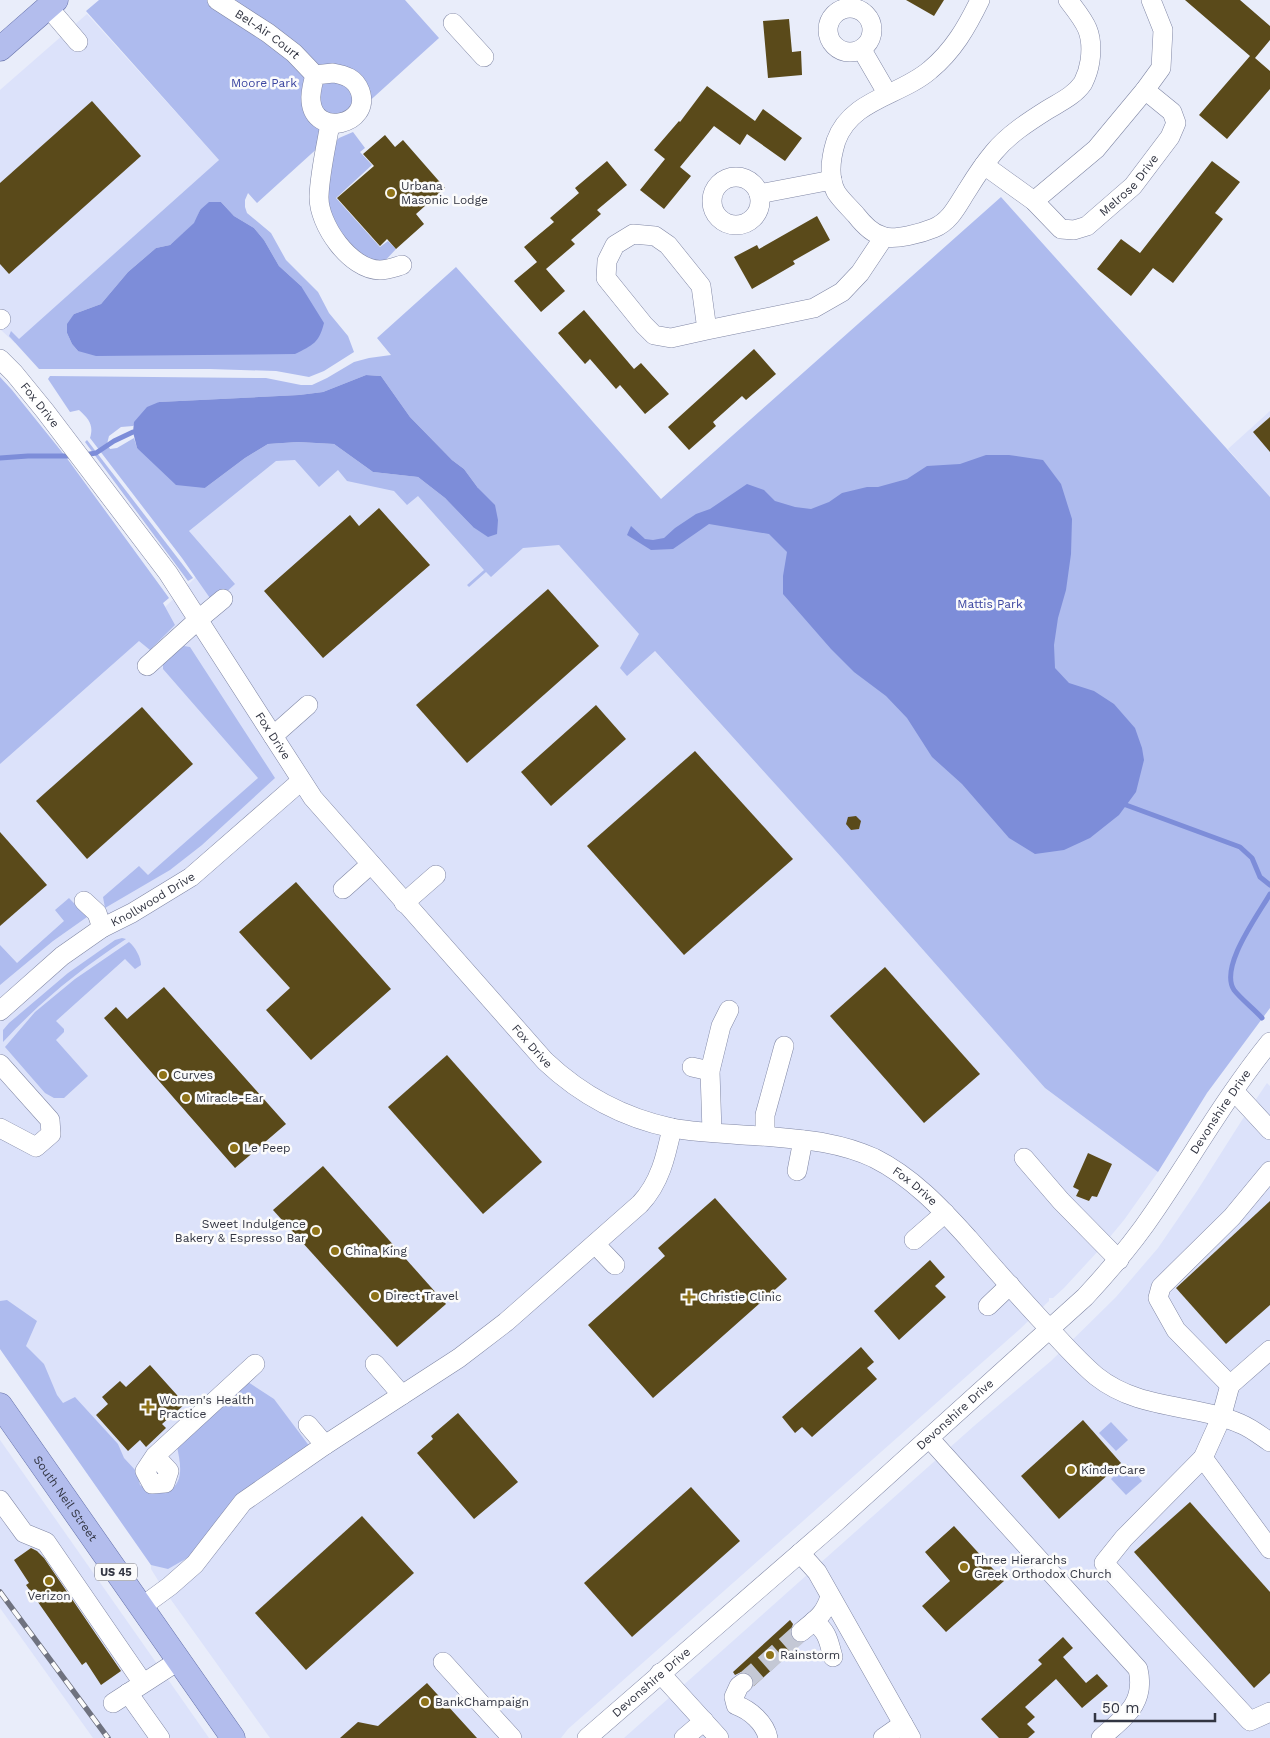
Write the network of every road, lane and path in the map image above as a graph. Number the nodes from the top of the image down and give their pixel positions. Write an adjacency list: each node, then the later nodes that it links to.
1 (217, 0): 11 (street, Bel-Air Court)
2 (980, 0): 13 (street)
3 (1068, 0): 15 (street)
4 (1151, 0): 12 (street)
5 (52, 4): 7 (street); 8 (main road)
6 (452, 23): 10 (street)
7 (78, 42)
8 (0, 49)
9 (862, 50): 13 (street)
10 (484, 57)
11 (315, 75): 14 (street); 14 (street)
12 (1145, 90): 18 (street); 18 (street, Melrose Drive)
13 (887, 94): 16 (street)
14 (330, 124): 20 (street)
15 (984, 165): 18 (street, Melrose Drive); 19 (street)
16 (832, 180): 17 (street); 19 (street)
17 (760, 194)
18 (1034, 201)
19 (884, 237): 21 (street)
20 (402, 264)
21 (707, 330): 21 (street)
22 (0, 359): 24 (street, Fox Drive)
23 (223, 599): 24 (street)
24 (199, 619): 25 (street); 27 (street, Fox Drive)
25 (147, 666)
26 (308, 705): 27 (street)
27 (273, 736): 28 (street, Fox Drive)
28 (301, 781): 29 (street, Fox Drive); 34 (street, Knollwood Drive)
29 (371, 864): 31 (street); 33 (street, Fox Drive)
30 (436, 875): 33 (street)
31 (343, 889)
32 (84, 901): 34 (street)
33 (404, 903): 42 (street, Fox Drive)
34 (102, 928): 36 (street, Knollwood Drive)
35 (729, 1010): 44 (street)
36 (0, 1011)
37 (1270, 1042): 40 (street, Devonshire Drive)
38 (784, 1046): 45 (street)
39 (0, 1064): 41 (street)
40 (1234, 1091): 43 (street); 53 (street, Devonshire Drive)
41 (0, 1128)
42 (672, 1128): 44 (street, Fox Drive); 52 (street)
43 (1270, 1130)
44 (712, 1132): 45 (street, Fox Drive)
45 (764, 1136): 46 (street, Fox Drive)
46 (803, 1140): 48 (street); 50 (street, Fox Drive)
47 (1024, 1158): 53 (street)
48 (797, 1171)
49 (1270, 1171): 61 (street)
50 (945, 1213): 51 (street); 55 (street, Fox Drive)
51 (914, 1240)
52 (595, 1244): 54 (street); 62 (street)
53 (1118, 1260): 57 (street, Devonshire Drive)
54 (615, 1265)
55 (1010, 1286): 56 (street); 57 (street, Fox Drive)
56 (988, 1306)
57 (1050, 1329): 64 (street, Fox Drive); 66 (street, Devonshire Drive)
58 (1268, 1355): 61 (street)
59 (254, 1364): 69 (street)
60 (375, 1364): 62 (street)
61 (1230, 1384): 64 (street)
62 (402, 1395): 68 (street)
63 (1, 1408): 75 (main road, South Neil Street / US 45)
64 (1221, 1418): 67 (street, Fox Drive); 70 (street)
65 (308, 1425): 68 (street)
66 (929, 1438): 73 (street, Devonshire Drive); 95 (street)
67 (1270, 1442)
68 (325, 1445): 75 (street)
69 (155, 1456)
70 (1203, 1458): 72 (street); 83 (street)
71 (0, 1500): 81 (street)
72 (1268, 1544)
73 (800, 1553): 74 (street); 79 (street, Devonshire Drive)
74 (830, 1596): 76 (street); 85 (street)
75 (140, 1608): 77 (main road, South Neil Street / US 45)
76 (833, 1657)
77 (178, 1661): 81 (street); 87 (main road, South Neil Street / US 45)
78 (444, 1662): 88 (street)
79 (660, 1673): 84 (street); 89 (street, Devonshire Drive)
80 (743, 1683): 82 (street)
81 (128, 1693): 86 (street)
82 (736, 1706): 92 (street); 93 (street)
83 (1270, 1712)
84 (704, 1721): 90 (street); 91 (street)
85 (907, 1731): 94 (street)
86 (160, 1738)
87 (233, 1738)
88 (512, 1738)
89 (587, 1738)
90 (684, 1738)
91 (719, 1738)
92 (758, 1738)
93 (768, 1738)
94 (884, 1738)
95 (1101, 1738)

